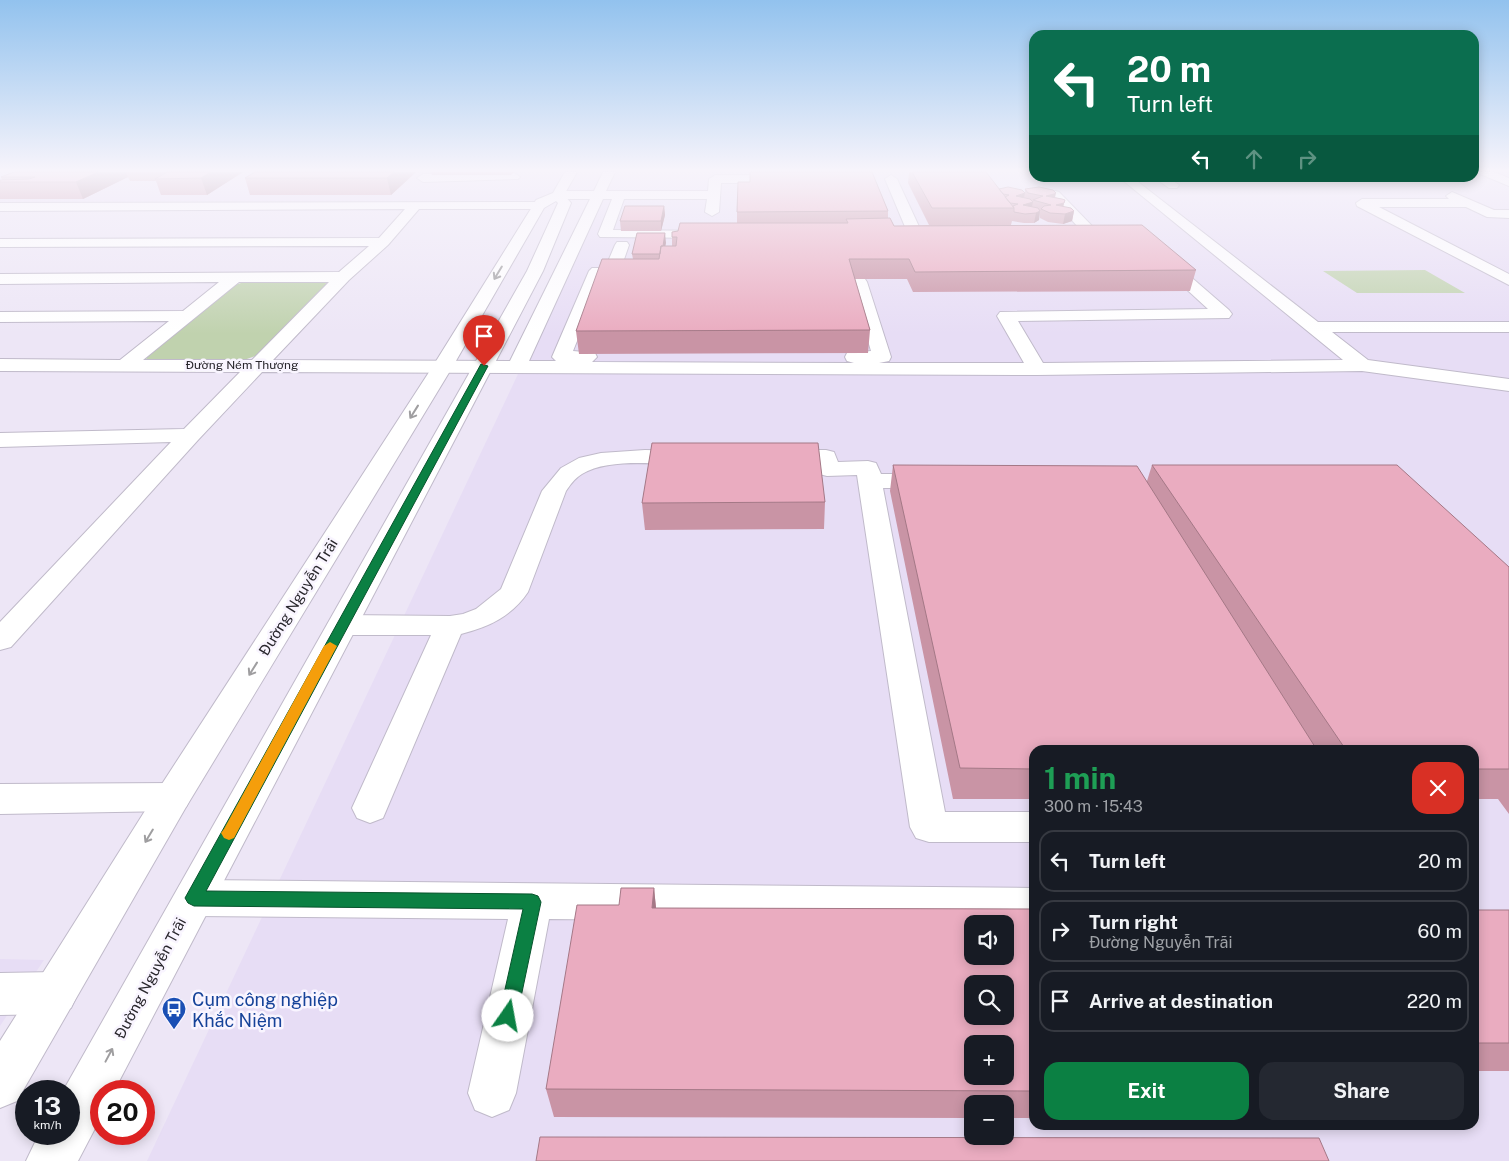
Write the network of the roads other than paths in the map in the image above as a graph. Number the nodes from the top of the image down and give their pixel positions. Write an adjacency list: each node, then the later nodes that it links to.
1 (397, 226): 15 (main road)
2 (536, 226): 38 (main road, Đường Nguyễn Trãi, one-way to 38)
3 (565, 226): 14 (main road, Đường Nguyễn Trãi)
4 (571, 226): 14 (main road)
5 (608, 226): 6 (main road)
6 (715, 226)
7 (916, 226): 13 (main road)
8 (1084, 226): 12 (main road)
9 (1187, 226): 32 (main road)
10 (1406, 226): 27 (main road)
11 (54, 230): 17 (main road)
12 (1051, 232)
13 (876, 233)
14 (565, 235): 21 (main road, Đường Nguyễn Trãi)
15 (383, 242): 17 (main road); 24 (main road)
16 (0, 243): 17 (main road)
17 (28, 243): 20 (main road)
18 (622, 245): 22 (main road)
19 (1155, 253): 41 (main road)
20 (0, 257)
21 (549, 271): 22 (main road); 29 (main road, Đường Nguyễn Trãi)
22 (604, 271): 23 (main road); 28 (main road)
23 (629, 271)
24 (343, 277): 25 (main road); 36 (main road)
25 (235, 278): 26 (main road); 30 (main road)
26 (0, 279)
27 (1509, 280)
28 (859, 282)
29 (533, 301): 39 (main road, Đường Nguyễn Trãi); 40 (main road)
30 (186, 316): 31 (main road); 35 (main road)
31 (0, 317)
32 (1316, 327): 33 (main road); 37 (main road)
33 (1509, 327)
34 (0, 364): 35 (main road, Đường Ném Thượng)
35 (125, 364): 36 (main road, Đường Ném Thượng)
36 (260, 364): 38 (main road, Đường Ném Thượng); 43 (main road)
37 (1362, 365): 41 (main road, Đường Ném Thượng); 42 (main road, Đường Ném Thượng)
38 (443, 366): 39 (main road, Đường Ném Thượng); 53 (main road, Đường Nguyễn Trãi, one-way to 53)
39 (484, 366): 40 (main road, Đường Ném Thượng); 50 (main road, Đường Nguyễn Trãi)
40 (517, 366): 41 (main road, Đường Ném Thượng)
41 (1037, 369)
42 (1509, 385)
43 (190, 435): 44 (main road); 49 (main road)
44 (0, 440)
45 (707, 458): 51 (main road)
46 (756, 458): 47 (main road)
47 (870, 481): 48 (main road); 56 (main road)
48 (947, 482)
49 (13, 612): 52 (main road)
50 (342, 625): 51 (main road); 57 (main road, Đường Nguyễn Trãi)
51 (450, 626): 55 (main road)
52 (0, 640)
53 (172, 797): 54 (main road); 60 (main road, Đường Nguyễn Trãi, one-way to 60)
54 (0, 799)
55 (370, 808)
56 (1029, 827)
57 (194, 898): 58 (main road); 64 (main road, Đường Nguyễn Trãi, one-way to 57)
58 (532, 902): 59 (main road); 63 (main road)
59 (1029, 906)
60 (56, 993): 61 (main road); 62 (main road, Đường Nguyễn Trãi)
61 (0, 994)
62 (0, 1084)
63 (492, 1093)
64 (80, 1108)
65 (60, 1145): 66 (main road)
66 (51, 1161)

